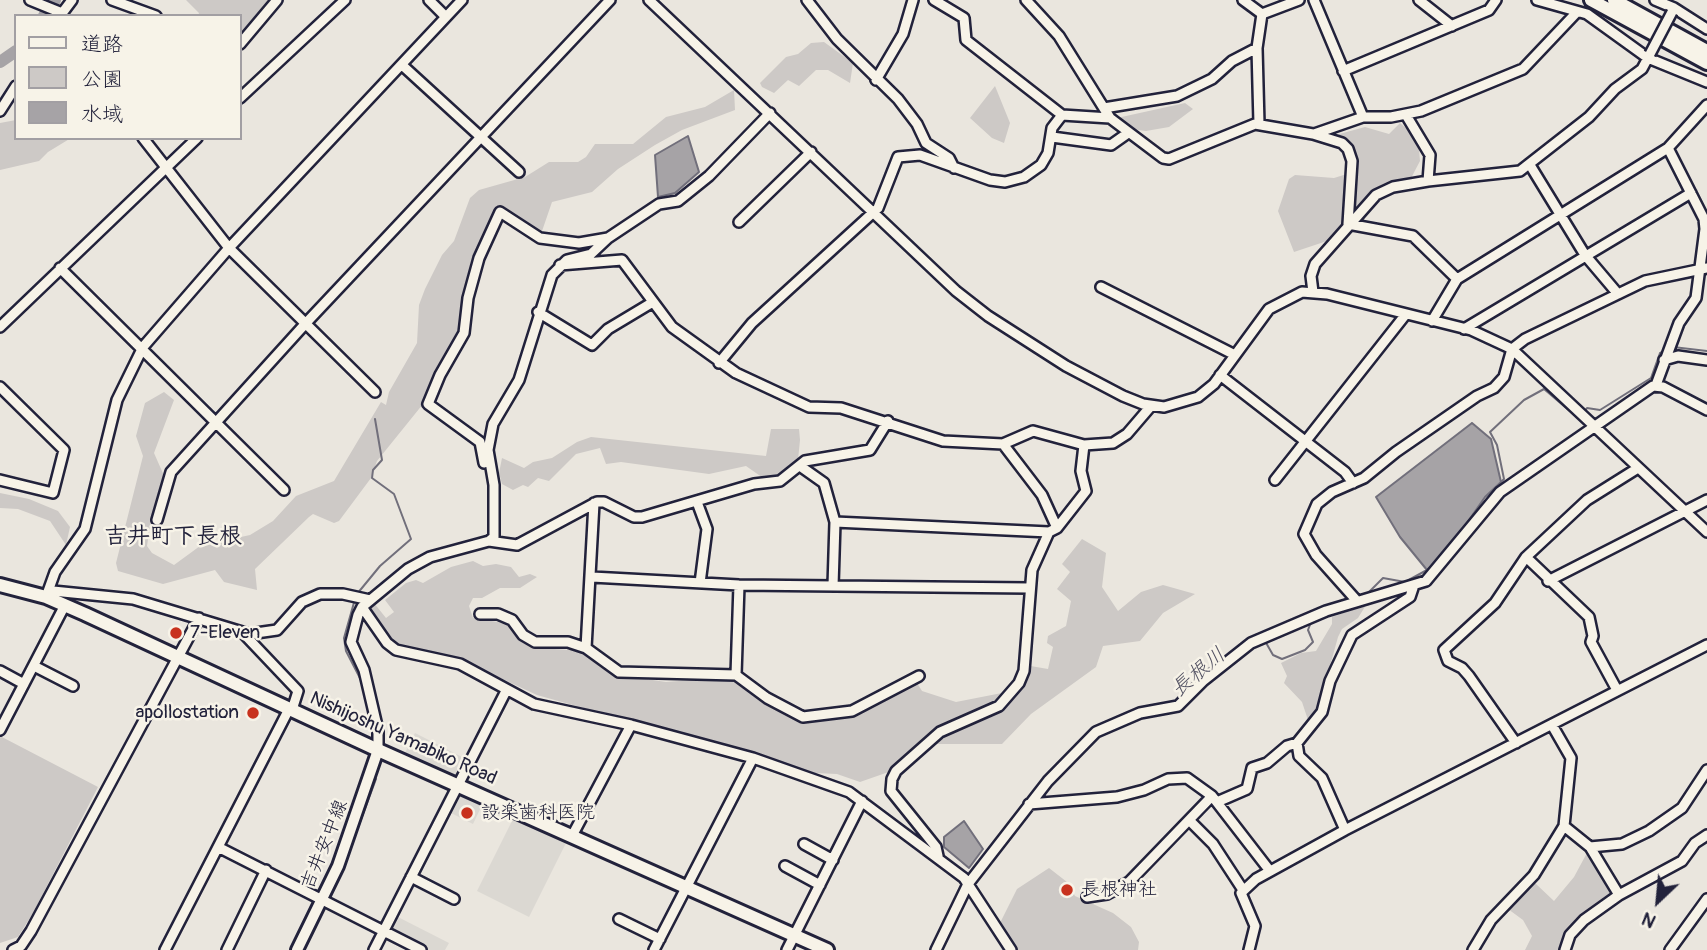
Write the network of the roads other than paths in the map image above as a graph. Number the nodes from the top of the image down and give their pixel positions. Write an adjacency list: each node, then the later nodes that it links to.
1 (72, 0): 27 (street)
2 (112, 0): 28 (street)
3 (277, 0): 33 (street)
4 (345, 0): 43 (street)
5 (429, 0): 30 (street)
6 (461, 0): 30 (street)
7 (610, 0): 56 (street)
8 (649, 0): 47 (street)
9 (807, 0): 40 (street)
10 (913, 0): 40 (street)
11 (934, 0): 48 (street)
12 (1026, 0): 25 (street)
13 (1043, 0): 25 (street)
14 (1243, 0): 29 (street)
15 (1299, 0): 29 (street)
16 (1314, 0): 39 (street)
17 (1419, 0): 32 (street)
18 (1496, 0): 32 (street)
19 (1538, 0): 26 (street)
20 (1591, 0): 37 (highway)
21 (1614, 0): 35 (highway)
22 (1655, 0): 24 (street)
23 (34, 1): 27 (street)
24 (1673, 10): 31 (street); 36 (street, bridge)
25 (1037, 11): 45 (street)
26 (1577, 12): 36 (street); 49 (street)
27 (60, 13)
28 (150, 14)
29 (1262, 14): 34 (street)
30 (446, 17): 38 (street)
31 (1706, 25)
32 (1452, 26): 39 (street)
33 (242, 42)
34 (1257, 48): 45 (street); 52 (street)
35 (1707, 51)
36 (1649, 56): 41 (street); 61 (street)
37 (1707, 63)
38 (402, 65): 56 (street); 73 (street)
39 (1343, 71): 50 (street)
40 (876, 80): 63 (street)
41 (1707, 82)
42 (14, 89): 46 (street)
43 (242, 96)
44 (1707, 105): 59 (street)
45 (1104, 108): 51 (street)
46 (0, 111)
47 (770, 113): 60 (street); 72 (street)
48 (1062, 115): 51 (street); 55 (street)
49 (1405, 115): 50 (street); 65 (street)
50 (1363, 117): 54 (street)
51 (1110, 118): 53 (street)
52 (1259, 124): 53 (street); 54 (street)
53 (1128, 133): 55 (street)
54 (1313, 134): 71 (street)
55 (1052, 137): 63 (street)
56 (480, 139): 64 (street); 86 (street)
57 (145, 140): 62 (street)
58 (195, 140): 62 (street)
59 (1668, 148): 66 (street); 69 (street)
60 (811, 152): 68 (street); 70 (street)
61 (1530, 165): 65 (street); 69 (street)
62 (167, 167): 73 (street); 76 (street)
63 (954, 167): 68 (street)
64 (519, 172)
65 (1428, 181): 71 (street)
66 (1693, 197): 67 (street); 74 (street); 77 (street)
67 (1707, 207)
68 (873, 212): 94 (street); 99 (street)
69 (1559, 216): 74 (street); 78 (street)
70 (738, 222)
71 (1348, 224): 78 (street); 80 (street)
72 (608, 238): 75 (street); 112 (street)
73 (229, 248): 86 (street); 89 (street)
74 (1585, 256): 81 (street); 88 (street)
75 (560, 265): 82 (street); 83 (street)
76 (60, 268): 87 (street); 89 (street)
77 (1704, 268): 81 (street); 92 (street)
78 (1457, 279): 85 (street)
79 (1101, 287): 91 (street)
80 (1313, 292): 84 (street); 91 (street)
81 (1618, 294): 90 (street)
82 (653, 302): 83 (street); 94 (street)
83 (538, 312): 112 (street)
84 (1406, 314): 85 (street); 104 (street)
85 (1432, 321): 88 (street)
86 (306, 323): 98 (street); 102 (street)
87 (0, 327)
88 (1464, 329): 90 (street)
89 (142, 349): 102 (street); 132 (street)
90 (1512, 349): 103 (street); 111 (street)
91 (1235, 355): 95 (street)
92 (1665, 357): 93 (street); 96 (street)
93 (1707, 360)
94 (719, 363): 101 (street)
95 (1220, 375): 99 (street); 104 (street)
96 (1656, 385): 100 (street); 103 (street)
97 (0, 387): 109 (street)
98 (375, 392)
99 (1151, 406): 106 (street)
100 (1707, 410)
101 (888, 421): 105 (street); 107 (street)
102 (215, 423): 113 (street); 118 (street)
103 (1595, 427): 108 (street); 131 (street)
104 (1306, 442): 110 (street); 111 (street)
105 (1003, 444): 106 (street); 120 (street)
106 (1084, 445): 120 (street)
107 (800, 466): 115 (street); 119 (street)
108 (1638, 468): 117 (street); 123 (street)
109 (0, 480)
110 (1275, 480)
111 (1353, 484): 133 (street)
112 (494, 485): 122 (street)
113 (284, 490)
114 (1707, 500): 117 (street)
115 (697, 502): 116 (street); 126 (street)
116 (594, 503): 122 (street); 124 (street)
117 (1684, 512): 121 (street); 125 (street)
118 (157, 520)
119 (835, 522): 120 (street); 129 (street)
120 (1053, 530): 130 (street)
121 (1707, 532)
122 (489, 541): 134 (street)
123 (1526, 557): 125 (street); 155 (street)
124 (592, 577): 126 (street); 140 (street)
125 (1548, 580): 148 (street)
126 (700, 583): 127 (street)
127 (739, 584): 129 (street); 144 (street)
128 (0, 585): 132 (highway, Nishijoshu Yamabiko Road)
129 (833, 586): 130 (street)
130 (1030, 588): 171 (street)
131 (1413, 588): 133 (street); 154 (street)
132 (50, 594): 135 (highway, Nishijoshu Yamabiko Road); 137 (street)
133 (1357, 601): 162 (street)
134 (366, 603): 138 (street); 149 (street); 156 (street)
135 (65, 605): 141 (highway, Nishijoshu Yamabiko Road); 142 (street)
136 (480, 614): 140 (street)
137 (199, 618): 138 (street); 141 (street)
138 (243, 633): 150 (street)
139 (1707, 645): 148 (street)
140 (586, 648): 144 (street)
141 (179, 656): 150 (highway, Nishijoshu Yamabiko Road); 190 (street)
142 (34, 666): 146 (street); 147 (street)
143 (0, 671): 146 (street)
144 (736, 675): 145 (street)
145 (919, 676)
146 (24, 684): 153 (street)
147 (73, 685)
148 (1618, 690): 152 (street)
149 (506, 691): 151 (street); 159 (street)
150 (291, 709): 156 (highway, Nishijoshu Yamabiko Road); 169 (street)
151 (631, 724): 157 (street); 167 (street)
152 (1552, 725): 155 (street); 164 (street)
153 (0, 730)
154 (1297, 743): 160 (street); 165 (street)
155 (1516, 743): 165 (street)
156 (378, 750): 159 (highway, Nishijoshu Yamabiko Road); 185 (main road, 吉井安中線)
157 (754, 758): 161 (street); 179 (street)
158 (1707, 771): 170 (street)
159 (459, 785): 167 (highway, Nishijoshu Yamabiko Road); 176 (street)
160 (1215, 799): 162 (street); 163 (street); 175 (street)
161 (862, 801): 171 (street); 172 (street)
162 (1029, 804): 177 (street)
163 (1190, 821): 180 (street); 182 (street)
164 (1564, 826): 170 (street); 202 (street)
165 (1345, 830): 175 (street)
166 (1707, 835): 181 (street)
167 (572, 836): 179 (highway, Nishijoshu Yamabiko Road)
168 (804, 844): 172 (street)
169 (218, 846): 174 (street); 191 (street)
170 (1590, 847): 181 (street)
171 (938, 856): 177 (street)
172 (833, 860): 178 (street)
173 (785, 866): 178 (street)
174 (266, 870): 185 (street); 192 (street)
175 (1270, 871): 180 (street)
176 (411, 877): 183 (street); 187 (street)
177 (968, 884): 199 (street); 200 (street)
178 (820, 885): 188 (street)
179 (687, 886): 188 (highway, Nishijoshu Yamabiko Road); 189 (street)
180 (1243, 890): 201 (street)
181 (1619, 895): 203 (street)
182 (1087, 897)
183 (454, 899)
184 (1707, 899): 204 (street)
185 (323, 900): 187 (street); 193 (main road, 吉井安中線)
186 (619, 919): 189 (street)
187 (384, 931): 194 (street); 195 (street)
188 (795, 935): 197 (street); 198 (highway, Nishijoshu Yamabiko Road)
189 (660, 939): 196 (street)
190 (13, 950)
191 (165, 950)
192 (227, 950)
193 (297, 950)
194 (374, 950)
195 (421, 950)
196 (654, 950)
197 (787, 950)
198 (827, 950)
199 (936, 950)
200 (1011, 950)
201 (1249, 950)
202 (1473, 950)
203 (1565, 950)
204 (1670, 950)

